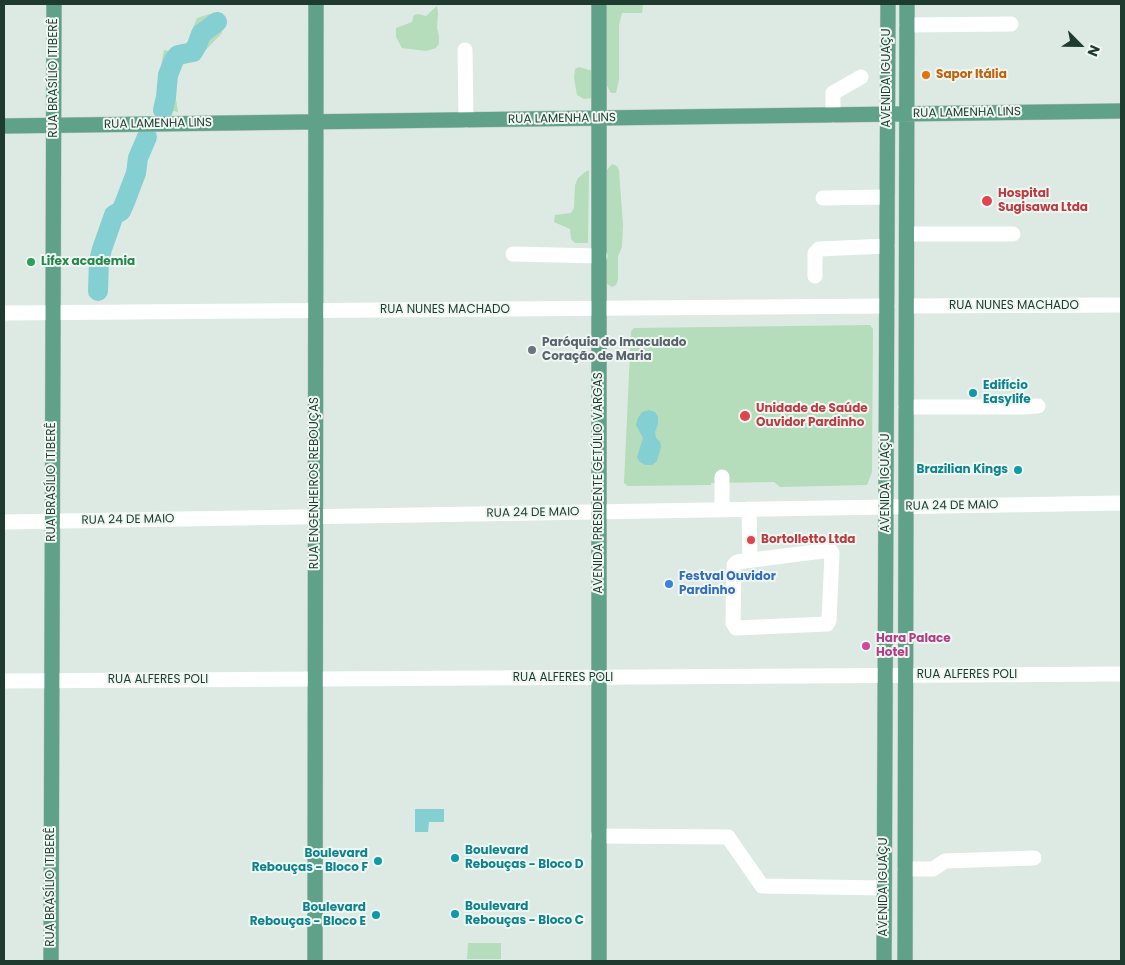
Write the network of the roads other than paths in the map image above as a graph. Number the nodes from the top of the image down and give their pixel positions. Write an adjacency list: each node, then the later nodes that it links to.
1 (54, 4): 18 (main road, RUA BRASÍLIO ITIBERÊ)
2 (316, 4): 17 (main road, RUA ENGENHEIROS REBOUÇAS)
3 (600, 4): 15 (main road, AVENIDA PRESIDENTE GETÚLIO VARGAS)
4 (888, 4): 8 (main road, AVENIDA IGUAÇU)
5 (907, 6): 7 (main road, AVENIDA IGUAÇU); 8 (main road)
6 (1010, 24): 7 (street)
7 (907, 25): 13 (main road, AVENIDA IGUAÇU)
8 (888, 37): 12 (main road, AVENIDA IGUAÇU)
9 (465, 50): 16 (street)
10 (861, 77): 14 (street)
11 (1121, 111): 13 (main road, RUA LAMENHA LINS)
12 (887, 114): 13 (main road, RUA LAMENHA LINS); 14 (main road, RUA LAMENHA LINS); 21 (main road, AVENIDA IGUAÇU)
13 (907, 114): 22 (main road, AVENIDA IGUAÇU)
14 (833, 115): 15 (main road, RUA LAMENHA LINS)
15 (600, 118): 16 (main road, RUA LAMENHA LINS); 26 (main road, AVENIDA PRESIDENTE GETÚLIO VARGAS)
16 (466, 120): 17 (main road, RUA LAMENHA LINS)
17 (316, 122): 18 (main road, RUA LAMENHA LINS); 32 (main road, RUA ENGENHEIROS REBOUÇAS)
18 (54, 125): 19 (main road, RUA LAMENHA LINS); 34 (main road, RUA BRASÍLIO ITIBERÊ)
19 (4, 126)
20 (823, 198): 21 (street)
21 (887, 201): 22 (main road); 24 (main road, AVENIDA IGUAÇU)
22 (907, 234): 23 (street); 30 (main road, AVENIDA IGUAÇU)
23 (1013, 234)
24 (887, 246): 27 (street); 29 (main road, AVENIDA IGUAÇU)
25 (513, 254): 26 (street)
26 (600, 256): 31 (main road, AVENIDA PRESIDENTE GETÚLIO VARGAS)
27 (815, 276)
28 (1121, 305): 30 (street, RUA NUNES MACHADO)
29 (886, 306): 31 (street, RUA NUNES MACHADO); 39 (main road, AVENIDA IGUAÇU)
30 (906, 306): 36 (main road, AVENIDA IGUAÇU)
31 (599, 309): 32 (street, RUA NUNES MACHADO); 43 (main road, AVENIDA PRESIDENTE GETÚLIO VARGAS)
32 (316, 311): 34 (street, RUA NUNES MACHADO); 44 (main road, RUA ENGENHEIROS REBOUÇAS)
33 (4, 313): 34 (street, RUA NUNES MACHADO)
34 (53, 313): 45 (main road, RUA BRASÍLIO ITIBERÊ)
35 (1038, 406): 36 (street)
36 (906, 407): 40 (main road, AVENIDA IGUAÇU)
37 (722, 477): 42 (street)
38 (1121, 503): 40 (street, RUA 24 DE MAIO)
39 (886, 507): 40 (street, RUA 24 DE MAIO); 41 (street, RUA 24 DE MAIO); 48 (main road, AVENIDA IGUAÇU)
40 (906, 507): 49 (main road, AVENIDA IGUAÇU)
41 (749, 509): 42 (street, RUA 24 DE MAIO); 47 (street)
42 (722, 510): 43 (street, RUA 24 DE MAIO)
43 (600, 512): 44 (street, RUA 24 DE MAIO); 53 (main road, AVENIDA PRESIDENTE GETÚLIO VARGAS)
44 (315, 516): 45 (street, RUA 24 DE MAIO); 54 (main road, RUA ENGENHEIROS REBOUÇAS)
45 (52, 521): 46 (street, RUA 24 DE MAIO); 56 (main road, RUA BRASÍLIO ITIBERÊ)
46 (4, 522)
47 (750, 560): 47 (street)
48 (886, 564): 49 (main road); 51 (main road, AVENIDA IGUAÇU)
49 (906, 590): 52 (main road, AVENIDA IGUAÇU)
50 (1121, 674): 52 (street, RUA ALFERES POLI)
51 (885, 675): 52 (street, RUA ALFERES POLI); 53 (street, RUA ALFERES POLI); 59 (main road, AVENIDA IGUAÇU)
52 (906, 675): 57 (main road, AVENIDA IGUAÇU)
53 (599, 677): 54 (street, RUA ALFERES POLI); 58 (main road, AVENIDA PRESIDENTE GETÚLIO VARGAS)
54 (315, 679): 56 (street, RUA ALFERES POLI); 64 (main road, RUA ENGENHEIROS REBOUÇAS)
55 (4, 681): 56 (street, RUA ALFERES POLI)
56 (52, 681): 63 (main road, RUA BRASÍLIO ITIBERÊ)
57 (905, 832): 59 (main road); 61 (main road, AVENIDA IGUAÇU)
58 (598, 836): 62 (street); 65 (main road, AVENIDA PRESIDENTE GETÚLIO VARGAS)
59 (884, 857): 62 (main road, AVENIDA IGUAÇU)
60 (1034, 858): 61 (street)
61 (905, 869): 67 (main road, AVENIDA IGUAÇU)
62 (884, 888): 66 (main road, AVENIDA IGUAÇU)
63 (51, 961)
64 (315, 961)
65 (599, 961)
66 (884, 961)
67 (905, 961)

